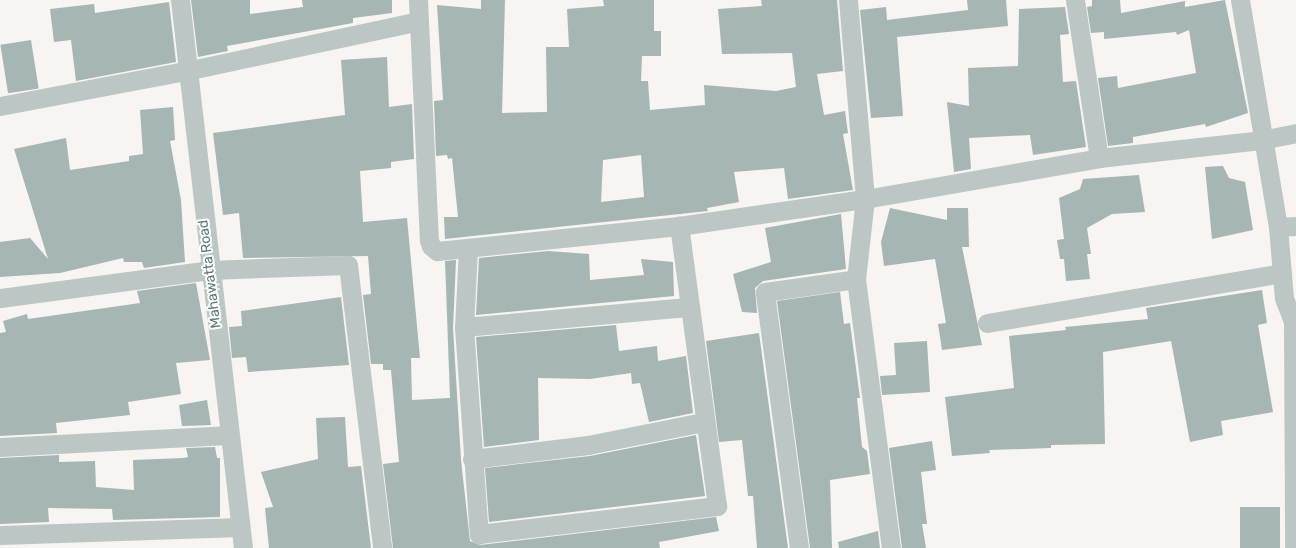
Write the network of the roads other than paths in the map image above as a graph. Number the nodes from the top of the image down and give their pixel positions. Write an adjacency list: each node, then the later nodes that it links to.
1 (180, 0): 7 (street, Mahawatta Road)
2 (418, 0): 6 (street)
3 (848, 0): 12 (street)
4 (1075, 0): 11 (street)
5 (1240, 0): 10 (street)
6 (419, 21): 7 (street); 15 (street)
7 (186, 71): 8 (street); 16 (street, Mahawatta Road)
8 (0, 106)
9 (1296, 133): 10 (street)
10 (1261, 140): 11 (street); 14 (street)
11 (1099, 158): 12 (street)
12 (865, 199): 13 (street); 18 (street)
13 (679, 226): 15 (street); 20 (street)
14 (1287, 226): 17 (street)
15 (468, 249): 23 (street)
16 (209, 270): 19 (street); 26 (street, Mahawatta Road); 32 (street)
17 (1282, 273): 21 (street); 22 (street)
18 (856, 280): 33 (street); 34 (street)
19 (0, 298)
20 (690, 308): 23 (street); 25 (street)
21 (1294, 322): 24 (street)
22 (987, 323)
23 (464, 327): 28 (street)
24 (1295, 411): 35 (street)
25 (703, 422): 28 (street); 28 (street)
26 (227, 435): 27 (street); 29 (street, Mahawatta Road)
27 (0, 447)
28 (472, 459)
29 (240, 527): 30 (street); 31 (street, Mahawatta Road)
30 (0, 535)
31 (243, 548)
32 (382, 548)
33 (800, 548)
34 (890, 548)
35 (1294, 548)

